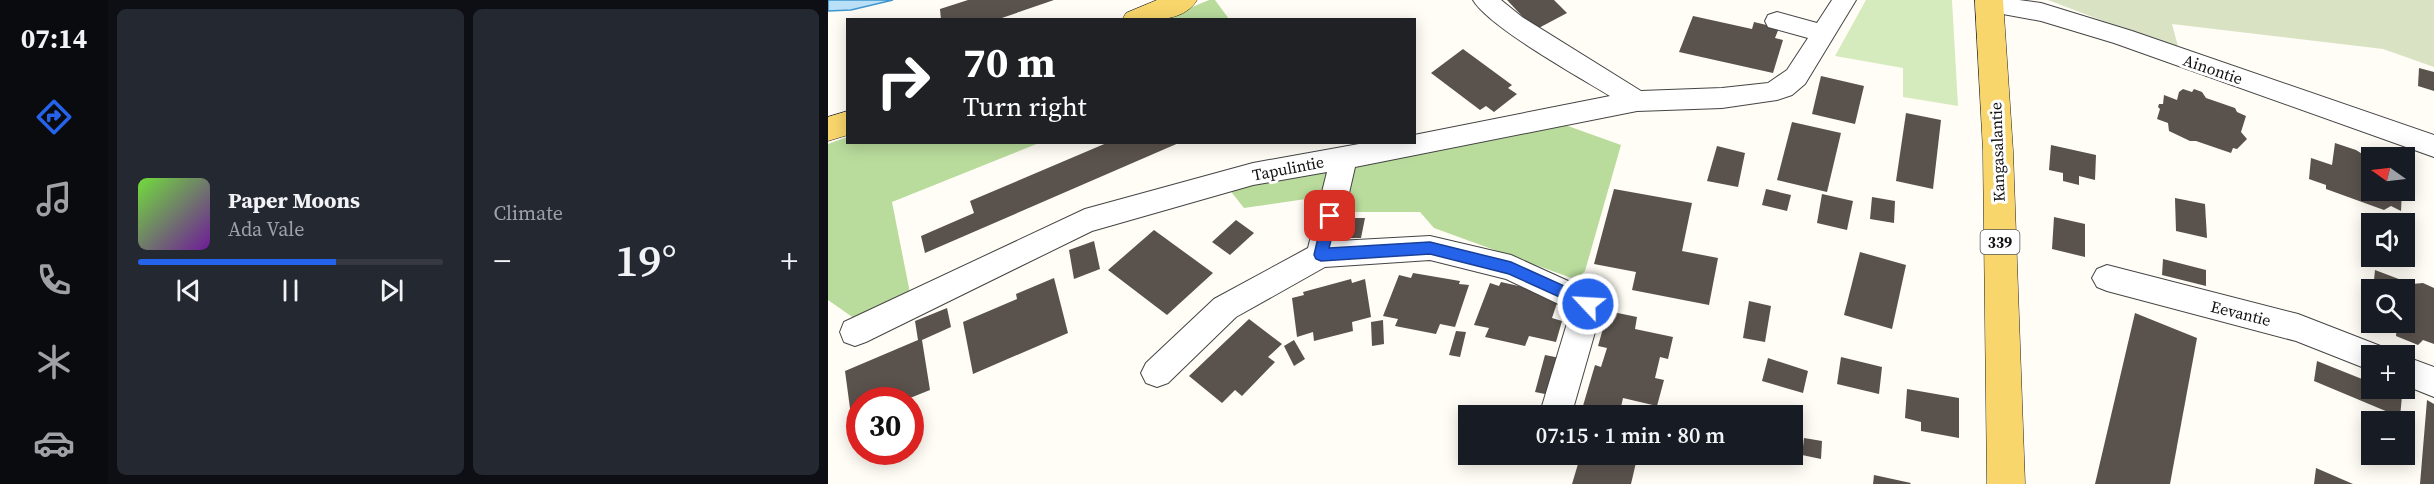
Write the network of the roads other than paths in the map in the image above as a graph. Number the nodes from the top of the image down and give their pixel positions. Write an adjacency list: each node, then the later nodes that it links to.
1 (1183, 0): 5 (main road)
2 (1485, 0): 8 (street)
3 (1844, 0): 7 (street, Tapulintie)
4 (1989, 2): 13 (street, Ainontie); 23 (main road, Kangasalantie / 339)
5 (1141, 18)
6 (1777, 21): 7 (street)
7 (1822, 33): 8 (street, Tapulintie)
8 (1636, 101): 12 (street, Tapulintie)
9 (846, 124): 10 (main road)
10 (828, 129)
11 (1416, 144): 14 (street, Tapulintie)
12 (1416, 144)
13 (2434, 146)
14 (1344, 158): 15 (street); 17 (street, Tapulintie)
15 (1321, 255): 19 (street); 22 (street)
16 (2107, 278): 18 (street, Eevantie)
17 (855, 332)
18 (2361, 353)
19 (1157, 373)
20 (2415, 374): 21 (street)
21 (2434, 382)
22 (1558, 405)
23 (2006, 484)

